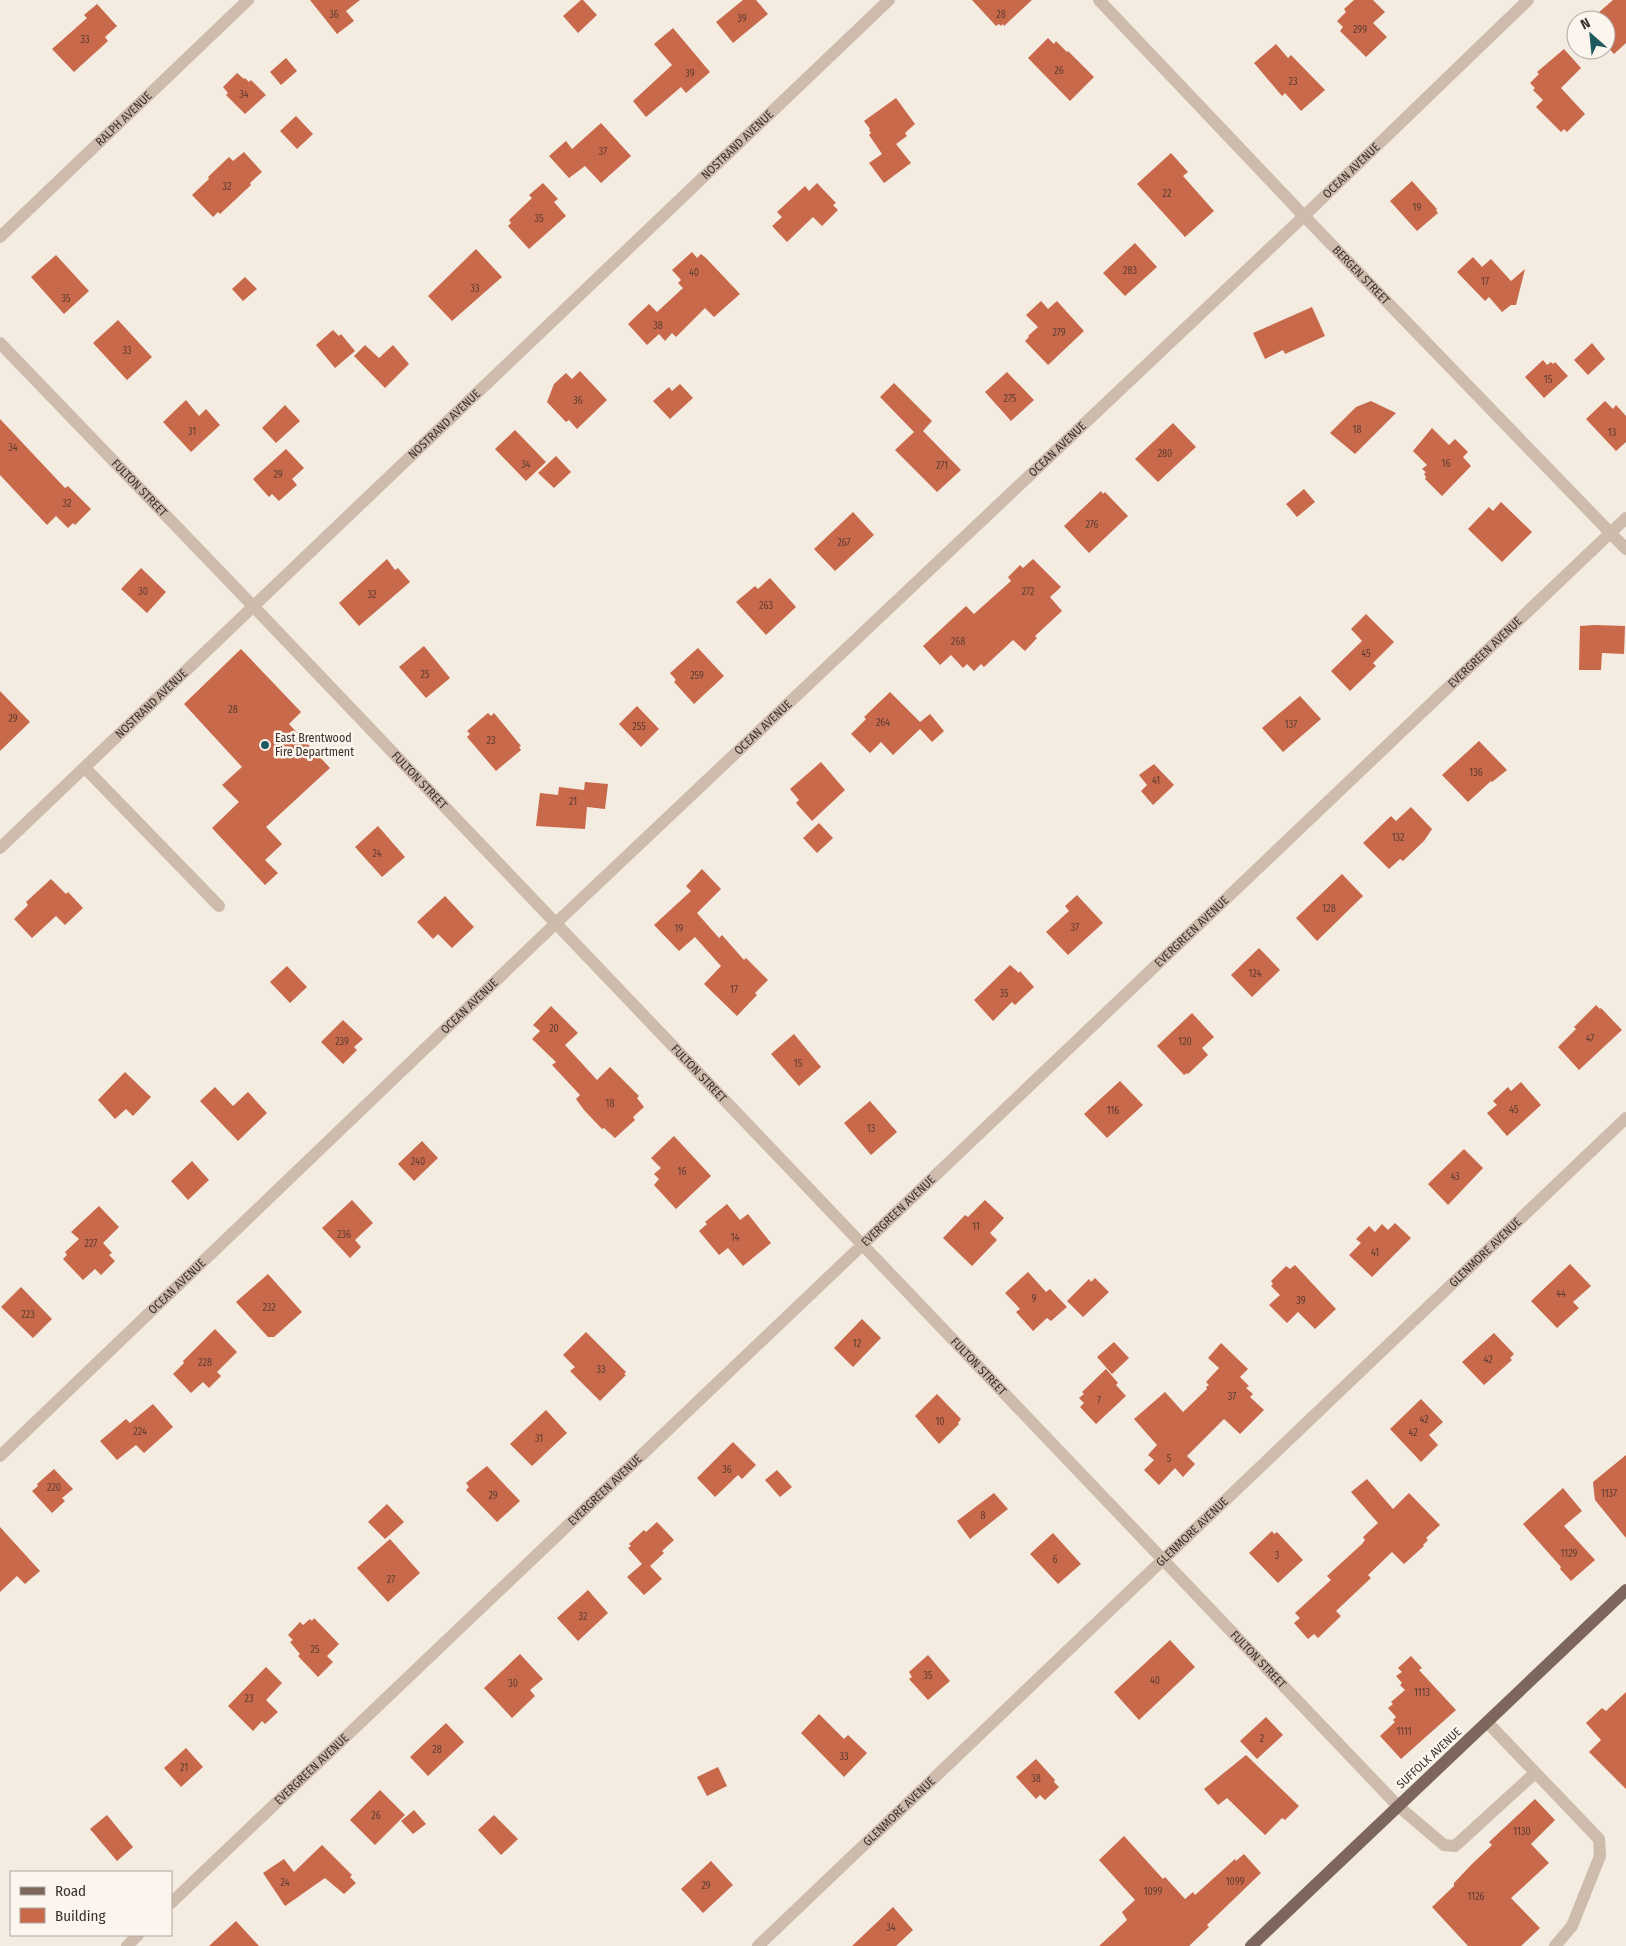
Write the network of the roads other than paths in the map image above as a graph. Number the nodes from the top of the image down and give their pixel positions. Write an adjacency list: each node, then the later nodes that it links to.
1 (248, 0): 6 (street, RALPH AVENUE)
2 (889, 0): 11 (street, NOSTRAND AVENUE)
3 (1099, 0): 5 (street, BERGEN STREET)
4 (1528, 0): 5 (street, OCEAN AVENUE)
5 (1304, 216): 9 (street, BERGEN STREET); 15 (street, OCEAN AVENUE)
6 (0, 237)
7 (0, 343): 11 (street, FULTON STREET)
8 (1626, 518): 9 (street, EVERGREEN AVENUE)
9 (1610, 533): 10 (street, BERGEN STREET); 17 (street, EVERGREEN AVENUE)
10 (1626, 549)
11 (254, 607): 12 (street, NOSTRAND AVENUE); 15 (street, FULTON STREET)
12 (85, 768): 13 (street, NOSTRAND AVENUE); 14 (street)
13 (0, 848)
14 (219, 906)
15 (555, 924): 17 (street, FULTON STREET); 18 (street, OCEAN AVENUE)
16 (1626, 1118): 19 (street, GLENMORE AVENUE)
17 (862, 1244): 19 (street, FULTON STREET); 24 (street, EVERGREEN AVENUE)
18 (0, 1456)
19 (1164, 1560): 23 (street, FULTON STREET); 27 (street, GLENMORE AVENUE)
20 (1626, 1590): 21 (main road, SUFFOLK AVENUE)
21 (1487, 1722): 22 (street); 23 (main road, SUFFOLK AVENUE)
22 (1535, 1773): 23 (street, FULTON STREET); 29 (street)
23 (1398, 1806): 28 (main road, SUFFOLK AVENUE)
24 (172, 1902)
25 (137, 1936): 26 (street)
26 (127, 1946)
27 (758, 1946)
28 (1251, 1946)
29 (1555, 1946)

